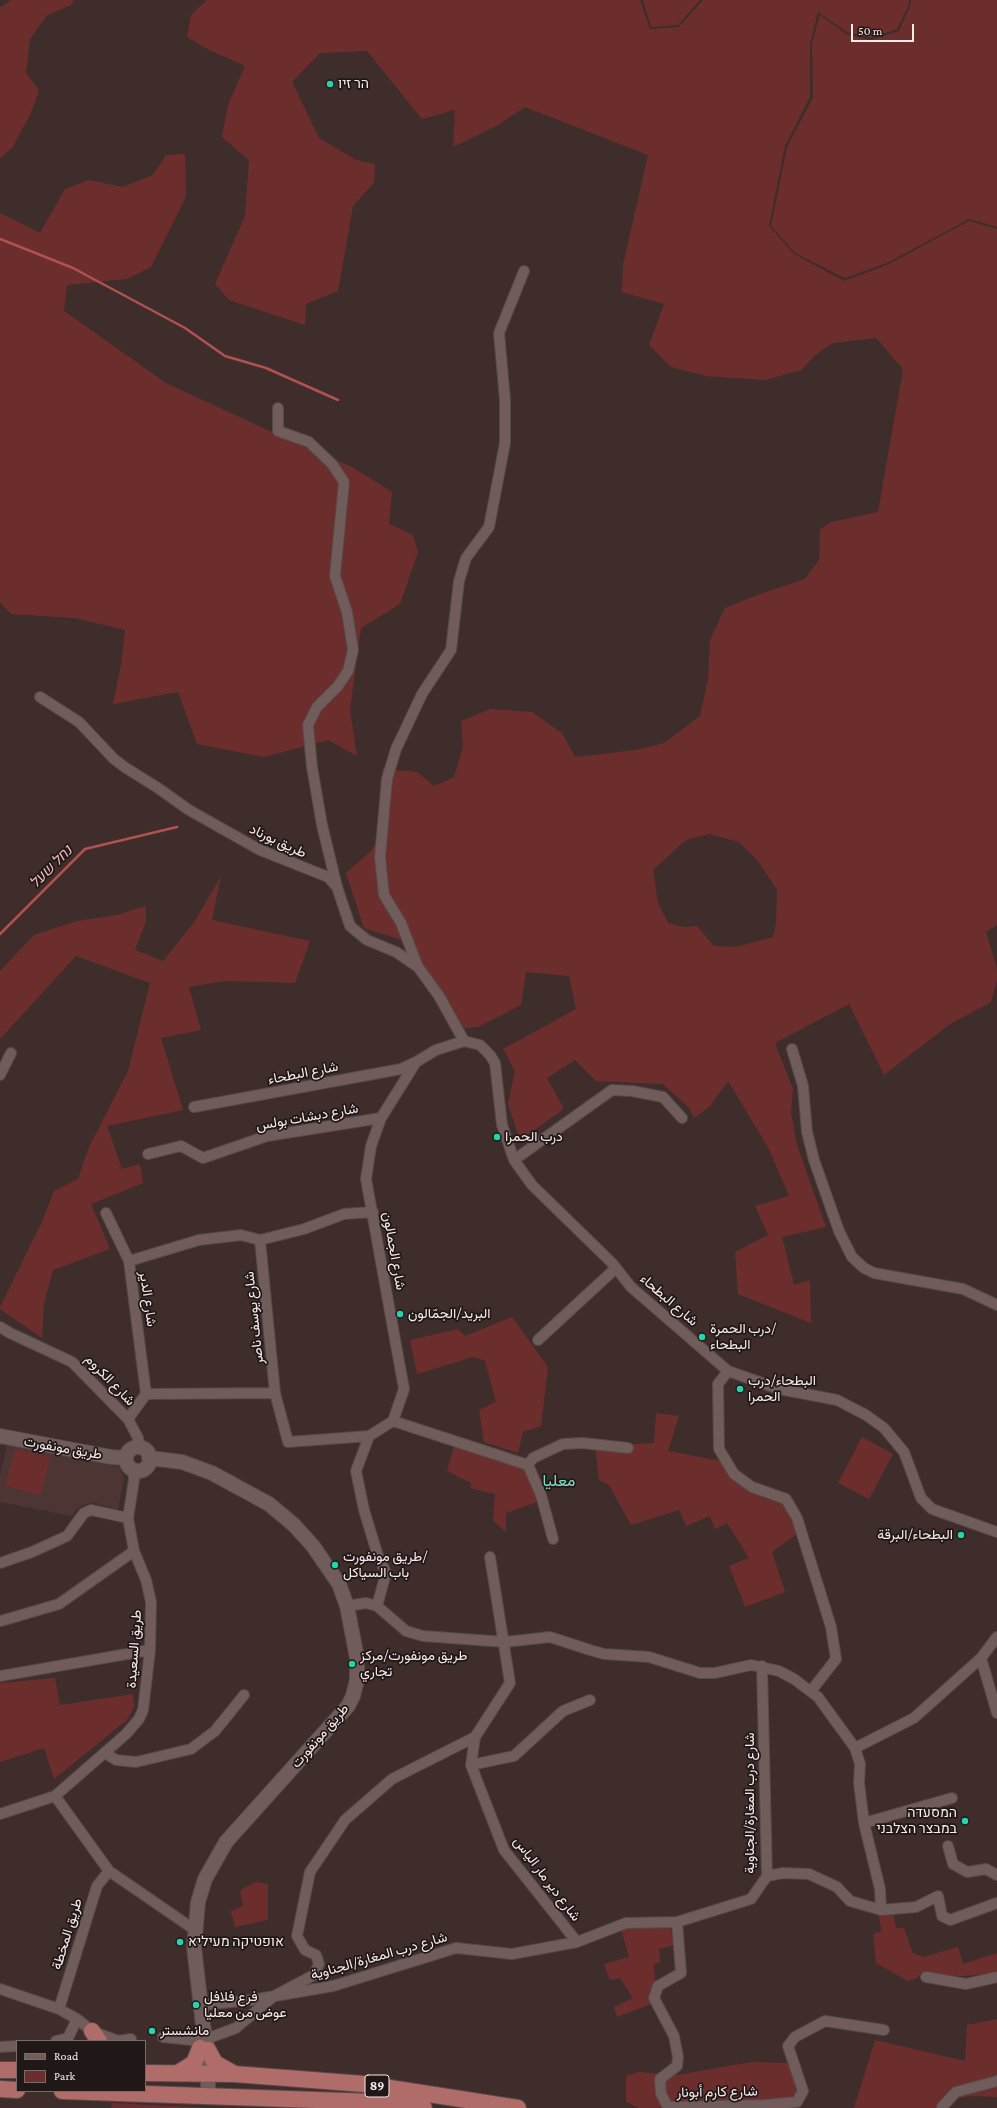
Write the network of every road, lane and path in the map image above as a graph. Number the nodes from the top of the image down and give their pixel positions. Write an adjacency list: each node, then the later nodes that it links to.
1 (524, 271): 5 (street)
2 (278, 408): 4 (street)
3 (40, 697): 4 (street, طريق بورناد)
4 (337, 887): 5 (street)
5 (418, 967): 6 (street)
6 (464, 1041): 9 (street, شارع الجمالون); 15 (street, شارع البطحاء)
7 (792, 1049): 21 (street)
8 (11, 1053): 10 (street)
9 (416, 1062): 11 (street, شارع البطحاء); 12 (street, شارع الجمالون)
10 (0, 1075)
11 (194, 1107)
12 (381, 1118): 14 (street, شارع دبشات بولس); 16 (street, شارع الجمالون)
13 (682, 1118): 15 (street)
14 (148, 1154)
15 (514, 1160): 20 (street, شارع البطحاء)
16 (373, 1212): 18 (street); 28 (street, شارع الجمالون)
17 (106, 1213): 19 (street, شارع الدير)
18 (260, 1240): 19 (street); 25 (street, شارع يوسف ناصر)
19 (129, 1261): 26 (street, شارع الدير)
20 (616, 1268): 23 (street); 24 (street, شارع البطحاء)
21 (997, 1305)
22 (0, 1327): 27 (street, شارع الكروم)
23 (538, 1340)
24 (728, 1371): 38 (street, شارع البطحاء); 52 (street)
25 (275, 1393): 26 (street); 30 (street, شارع يوسف ناصر)
26 (146, 1394): 27 (street)
27 (128, 1419): 31 (street, شارع الكروم)
28 (393, 1421): 30 (street); 35 (street)
29 (0, 1436): 33 (main road, طريق مونفورت)
30 (369, 1436): 44 (street)
31 (139, 1447): 33 (main road); 34 (main road)
32 (628, 1448): 35 (street)
33 (126, 1458): 36 (main road)
34 (149, 1458): 36 (main road); 43 (main road, طريق مونفورت)
35 (528, 1465): 39 (street)
36 (134, 1470): 37 (street, طريق السعيدة)
37 (128, 1518): 40 (street, طريق السعيدة); 42 (street)
38 (997, 1532)
39 (553, 1539)
40 (134, 1551): 45 (street); 48 (street, طريق السعيدة)
41 (490, 1557): 47 (street)
42 (0, 1562)
43 (347, 1606): 44 (street); 71 (main road, طريق مونفورت)
44 (376, 1606): 47 (street)
45 (1, 1621)
46 (997, 1637): 49 (street)
47 (505, 1642): 50 (street); 56 (street)
48 (150, 1650): 51 (street); 58 (street, طريق السعيدة)
49 (981, 1658): 55 (street); 57 (street)
50 (762, 1666): 52 (street); 67 (street, شارع درب المغارة/الجناوية)
51 (0, 1676)
52 (811, 1691): 57 (street)
53 (244, 1695): 58 (street)
54 (590, 1700): 59 (street)
55 (997, 1712)
56 (475, 1737): 59 (street, شارع دير مار الياس); 76 (street)
57 (855, 1748): 63 (street)
58 (105, 1753): 60 (street, طريق السعيدة)
59 (471, 1765): 72 (street, شارع دير مار الياس)
60 (55, 1796): 62 (street, طريق السعيدة); 65 (street)
61 (952, 1798): 63 (street)
62 (0, 1814)
63 (864, 1823): 69 (street)
64 (948, 1846): 66 (street)
65 (109, 1871): 71 (street); 78 (street, طريق المخطة)
66 (997, 1874)
67 (767, 1876): 69 (street); 70 (street, شارع درب المغارة/الجناوية)
68 (997, 1903): 69 (street)
69 (881, 1910)
70 (677, 1922): 72 (street, شارع درب المغارة/الجناوية); 101 (street, شارع كارم أبونار)
71 (195, 1930): 77 (main road, طريق مونفورت)
72 (577, 1942): 76 (street, شارع درب المغارة/الجناوية)
73 (926, 1977): 74 (street)
74 (997, 1977)
75 (0, 1989): 78 (street)
76 (274, 1996): 77 (street, شارع درب المغارة/الجناوية); 87 (street)
77 (201, 2005): 87 (main road, طريق مونفورت)
78 (59, 2009): 79 (street)
79 (77, 2019): 82 (street); 84 (street)
80 (884, 2030): 101 (street)
81 (163, 2037): 87 (street)
82 (95, 2038): 85 (street)
83 (131, 2039): 86 (street)
84 (60, 2040)
85 (110, 2040)
86 (124, 2040)
87 (204, 2044): 93 (highway); 94 (main road, طريق مونفورت); 95 (highway)
88 (16, 2046): 89 (street)
89 (0, 2047)
90 (0, 2070): 91 (highway)
91 (16, 2070)
92 (146, 2073): 93 (highway, 89)
93 (178, 2073): 94 (highway, 89)
94 (203, 2074): 95 (highway, 89); 100 (main road, طريق مونفورت)
95 (234, 2074): 104 (highway, 89)
96 (997, 2081): 102 (street)
97 (0, 2089): 98 (highway)
98 (16, 2090)
99 (96, 2092): 100 (highway)
100 (203, 2102): 103 (highway, 89)
101 (765, 2106)
102 (942, 2107)
103 (424, 2108)
104 (518, 2108)

